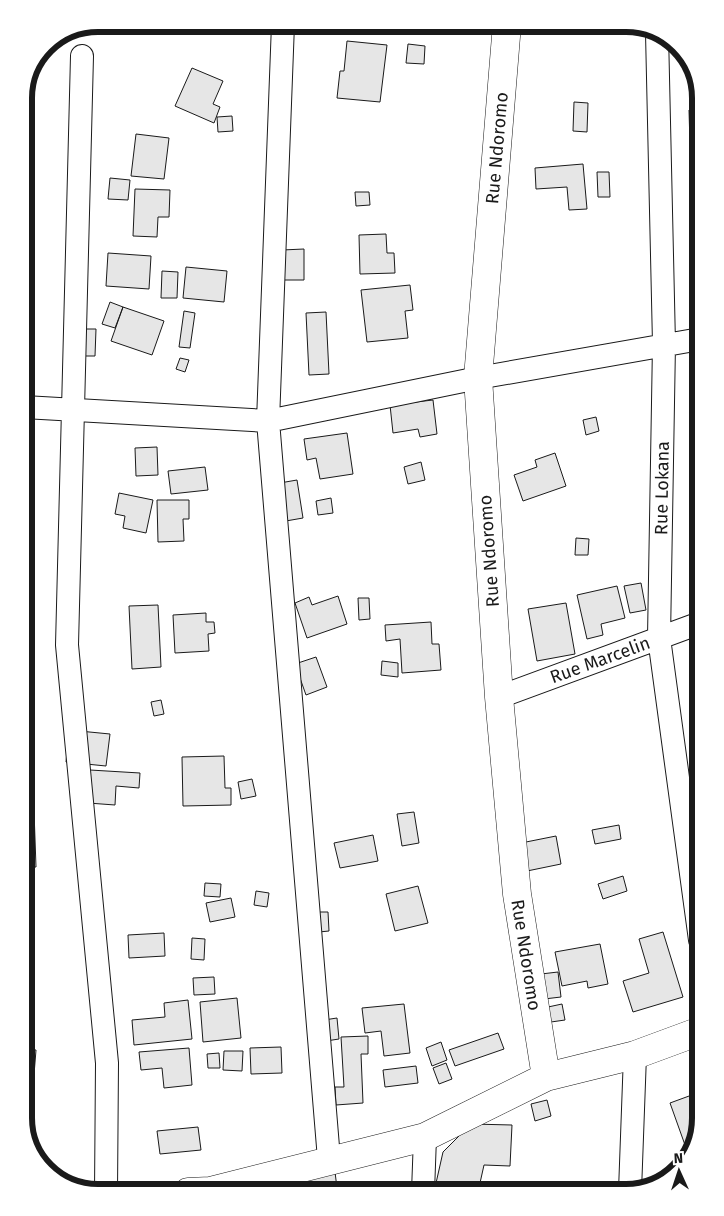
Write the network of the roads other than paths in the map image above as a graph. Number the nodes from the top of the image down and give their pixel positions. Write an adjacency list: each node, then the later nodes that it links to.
1 (283, 32): 10 (street)
2 (506, 33): 7 (street, Rue Ndoromo)
3 (658, 41): 6 (street, Rue Lokana)
4 (82, 56): 9 (street)
5 (692, 340): 6 (street)
6 (664, 344): 7 (street); 12 (street, Rue Lokana)
7 (478, 378): 10 (street); 13 (street, Rue Ndoromo)
8 (33, 408): 9 (street)
9 (73, 411): 10 (street); 20 (street)
10 (268, 420): 19 (street)
11 (692, 626): 12 (street, Rue Marcelin)
12 (659, 638): 13 (street, Rue Marcelin); 14 (street, Rue Lokana)
13 (499, 697): 17 (street, Rue Ndoromo)
14 (692, 881)
15 (692, 1034): 16 (street)
16 (635, 1055): 17 (street); 22 (street)
17 (546, 1077): 18 (street)
18 (426, 1137): 19 (street); 23 (street)
19 (329, 1159): 21 (street)
20 (106, 1183)
21 (236, 1183)
22 (630, 1183)
23 (423, 1184)

